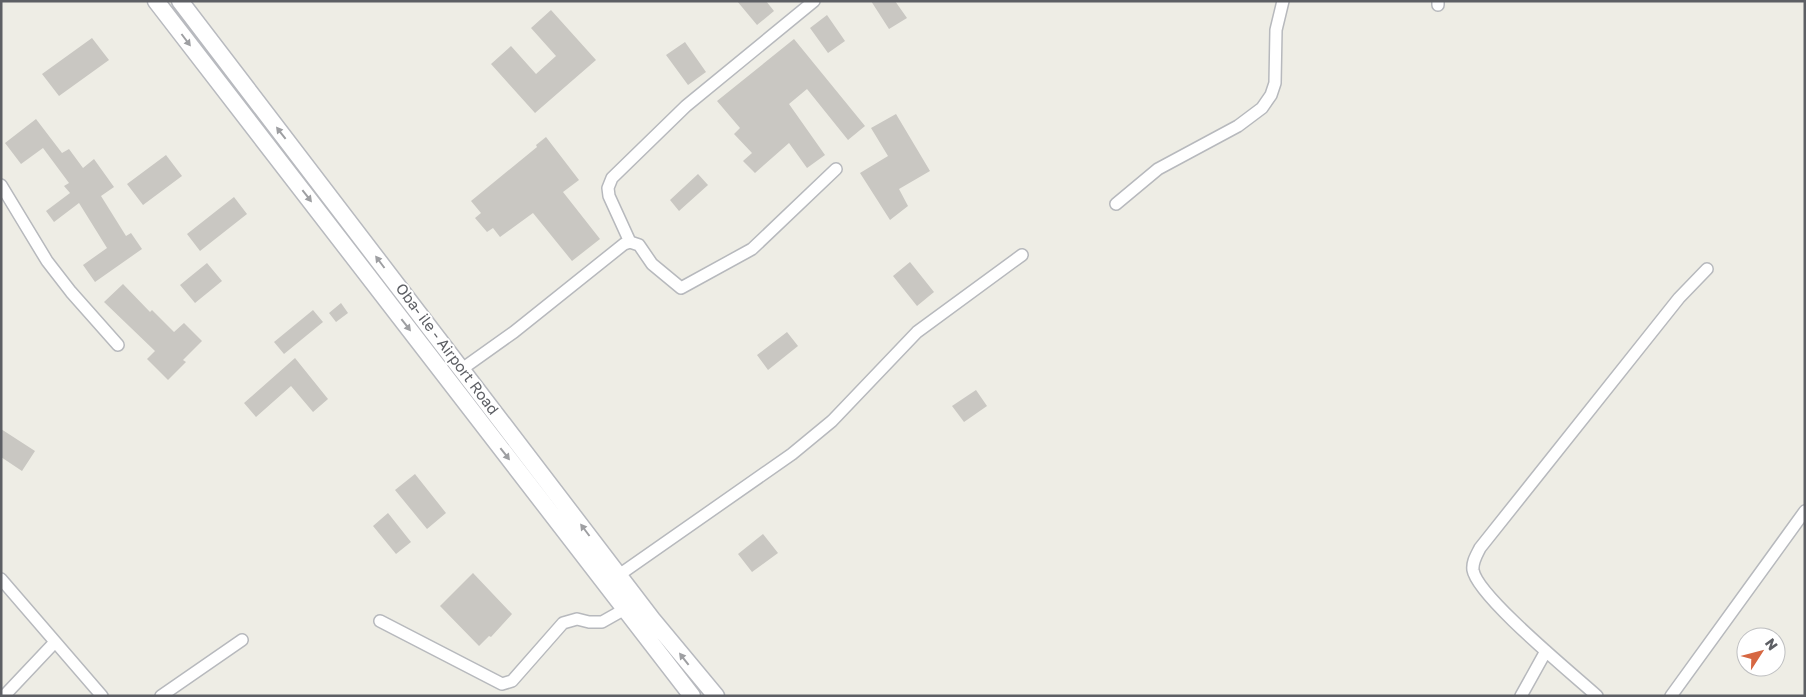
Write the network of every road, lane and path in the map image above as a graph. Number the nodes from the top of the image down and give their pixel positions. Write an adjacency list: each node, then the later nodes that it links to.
1 (156, 1): 9 (main road, Oba- ile - Airport Road, one-way to 9)
2 (180, 1): 7 (main road, Oba- ile - Airport Road, one-way to 2)
3 (814, 1): 10 (street)
4 (1283, 1): 8 (street)
5 (836, 169): 10 (street)
6 (1, 185): 13 (street)
7 (336, 204): 9 (main road); 14 (main road, Oba- ile - Airport Road, one-way to 7)
8 (1116, 204)
9 (323, 217): 18 (main road, Oba- ile - Airport Road, one-way to 18)
10 (630, 242): 14 (street)
11 (1022, 255): 16 (street)
12 (1707, 268): 22 (street)
13 (118, 345)
14 (462, 369): 16 (main road, Oba- ile - Airport Road, one-way to 14)
15 (1805, 511): 30 (street)
16 (619, 575): 27 (main road, Oba- ile - Airport Road, one-way to 16)
17 (1, 579): 21 (street)
18 (624, 608): 19 (street); 26 (main road, Oba- ile - Airport Road)
19 (380, 621)
20 (242, 640): 25 (street)
21 (55, 642): 23 (street); 24 (street)
22 (1546, 651): 28 (street); 29 (street)
23 (4, 696)
24 (102, 696)
25 (161, 696)
26 (692, 696)
27 (716, 696)
28 (1521, 696)
29 (1598, 696)
30 (1671, 696)

